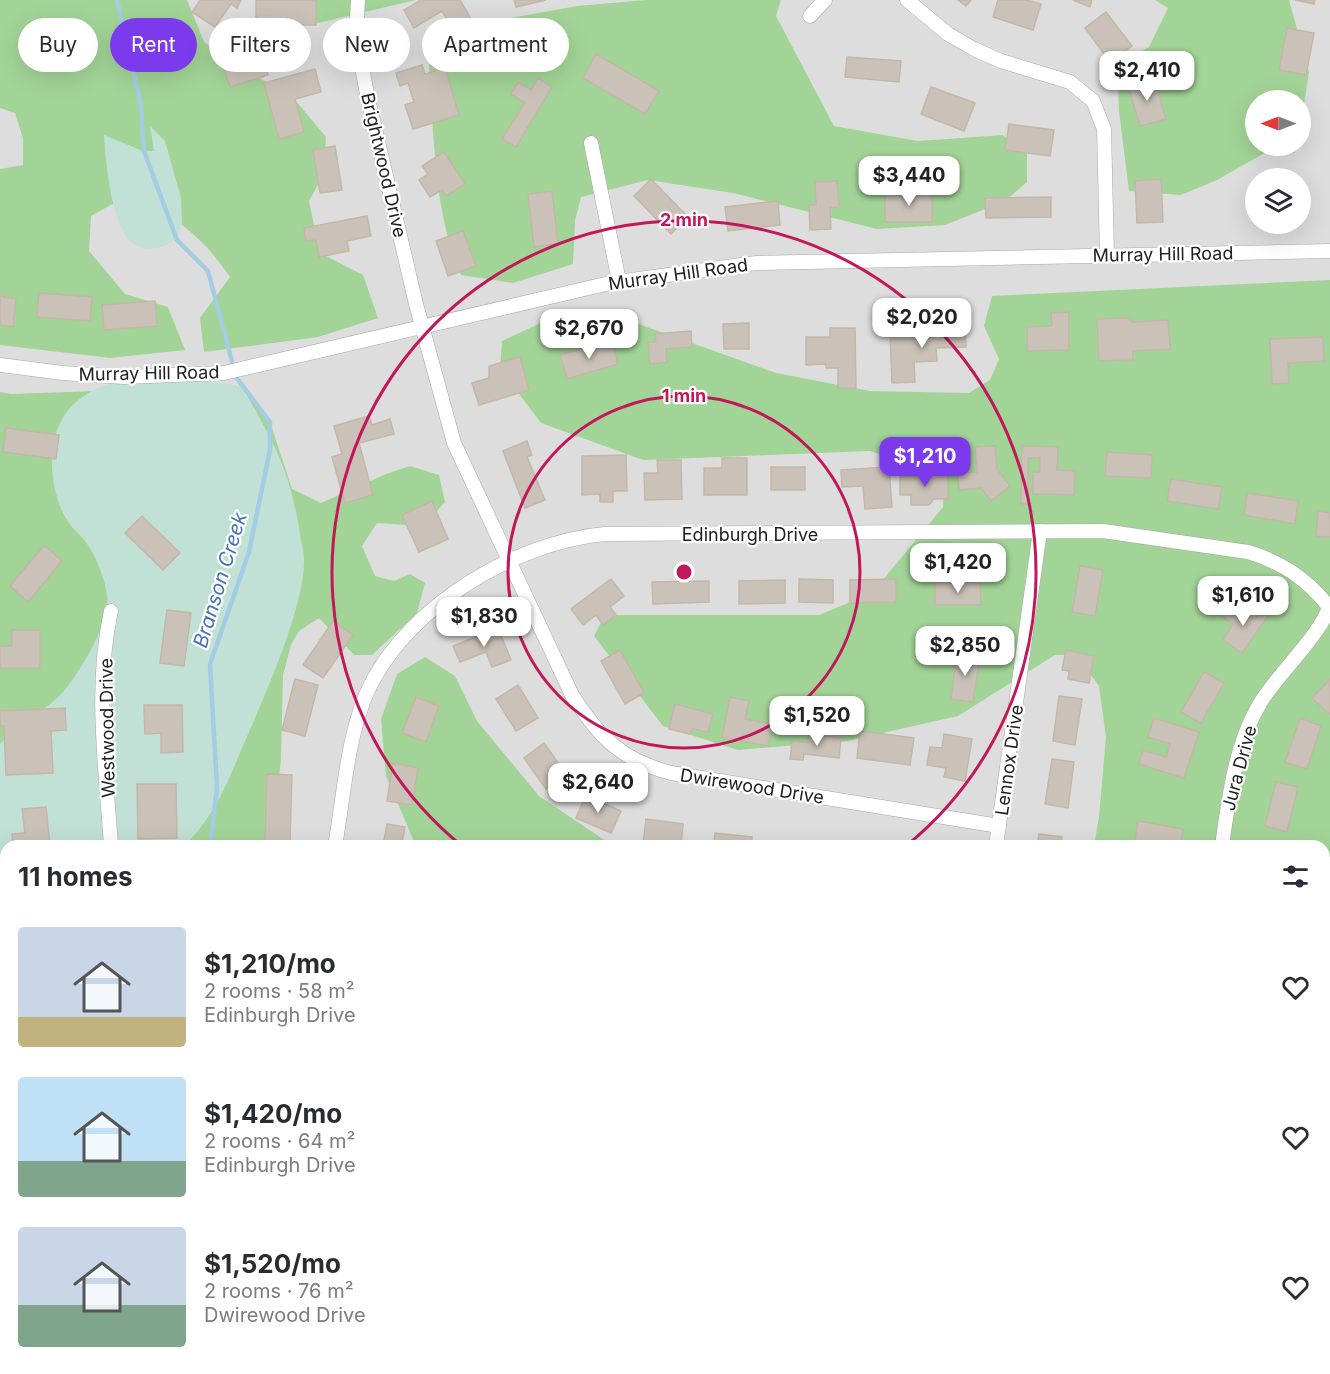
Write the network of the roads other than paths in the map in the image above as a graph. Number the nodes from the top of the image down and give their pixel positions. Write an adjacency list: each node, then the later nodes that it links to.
1 (358, 0): 9 (street, Brightwood Drive)
2 (825, 0): 4 (street)
3 (907, 0): 7 (street)
4 (810, 16)
5 (591, 143): 8 (street)
6 (1330, 251): 7 (street, Murray Hill Road)
7 (1107, 255): 8 (street, Murray Hill Road)
8 (619, 281): 9 (street, Murray Hill Road)
9 (423, 328): 10 (street, Murray Hill Road); 12 (street, Dwirewood Drive)
10 (0, 365)
11 (1040, 531): 12 (street, Edinburgh Drive); 13 (street, Edinburgh Drive); 15 (street, Lennox Drive)
12 (509, 561): 15 (street, Dwirewood Drive); 17 (street, Edinburgh Drive)
13 (1329, 607): 19 (street, Jura Drive)
14 (111, 611): 16 (street, Westwood Drive)
15 (999, 826): 18 (street, Lennox Drive)
16 (111, 840)
17 (336, 840)
18 (997, 840)
19 (1223, 840)

